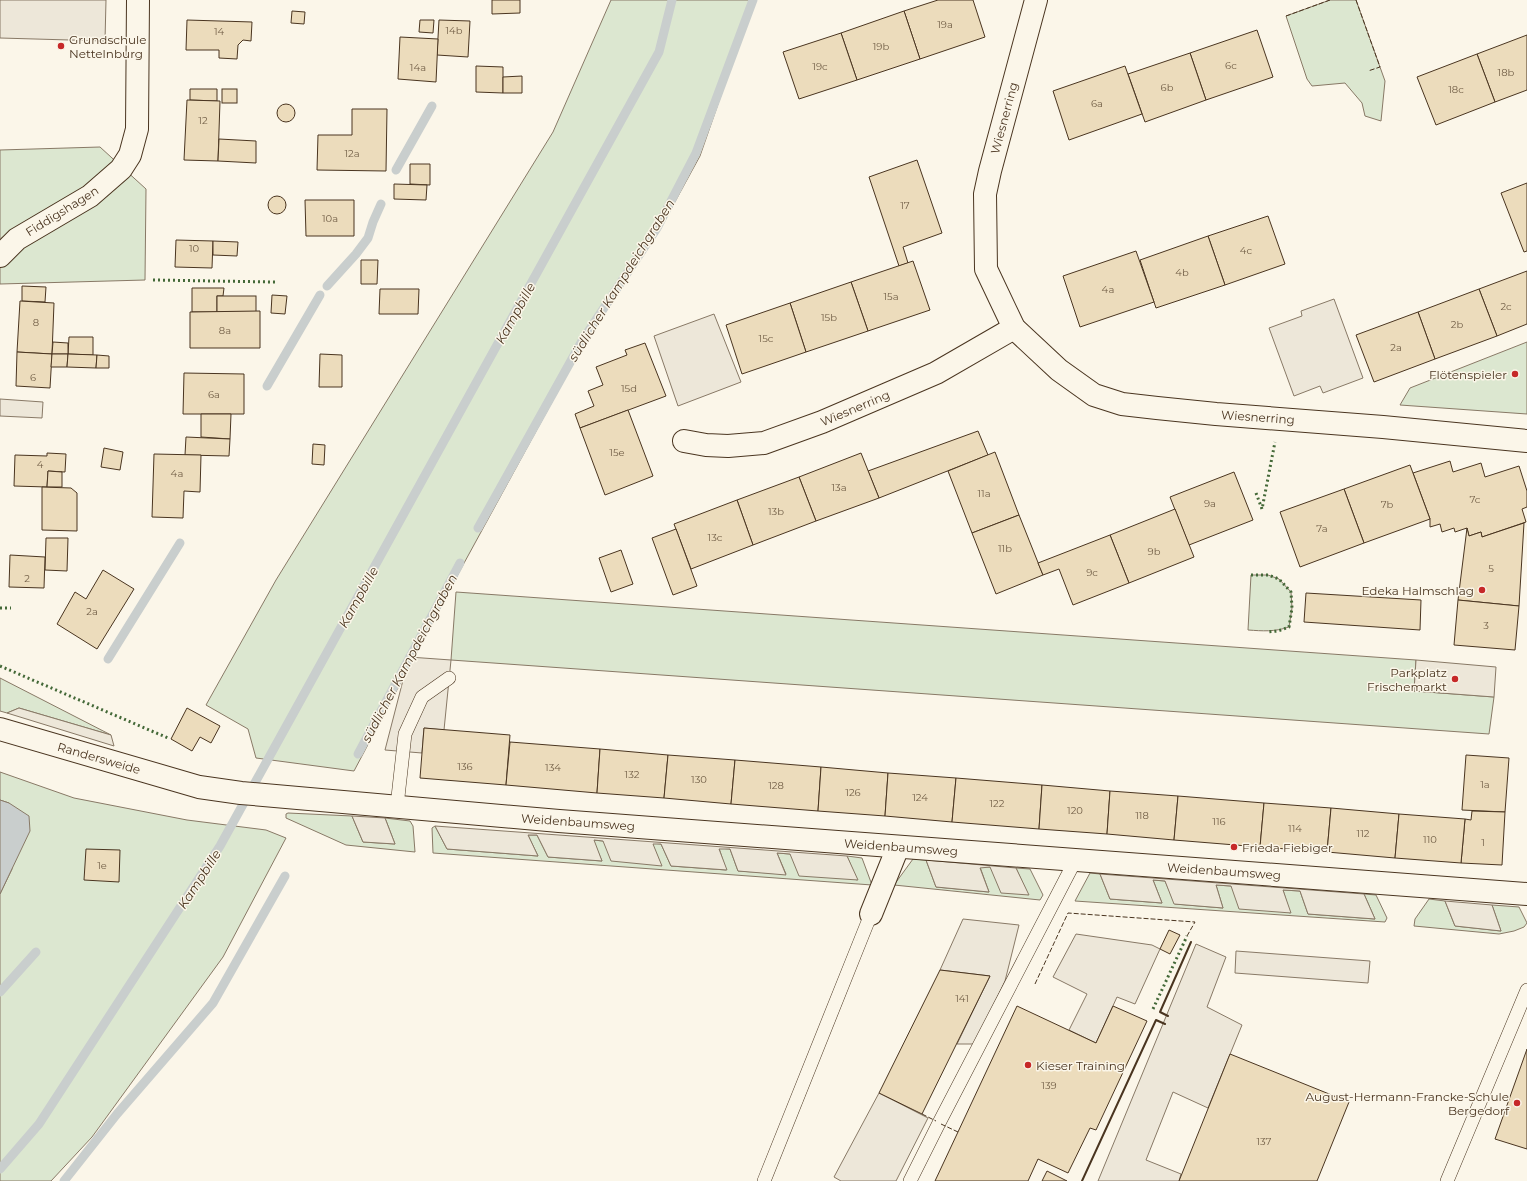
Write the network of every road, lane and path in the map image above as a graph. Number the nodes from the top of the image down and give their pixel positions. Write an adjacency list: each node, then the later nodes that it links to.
1 (138, 0): 3 (street, Fiddigshagen)
2 (1036, 0): 4 (street, Wiesnerring)
3 (0, 256)
4 (1014, 328): 5 (street, Wiesnerring); 6 (street, Wiesnerring)
5 (684, 441)
6 (1527, 441)
7 (449, 678): 10 (lane)
8 (0, 729): 9 (street, Randersweide)
9 (276, 796): 10 (street, Weidenbaumsweg)
10 (397, 806): 11 (street, Weidenbaumsweg)
11 (898, 846): 12 (street, Weidenbaumsweg); 14 (street)
12 (1076, 859): 13 (street, Weidenbaumsweg); 17 (lane)
13 (1527, 894)
14 (871, 914): 16 (lane)
15 (1527, 990): 18 (lane)
16 (764, 1181)
17 (910, 1181)
18 (1447, 1181)

